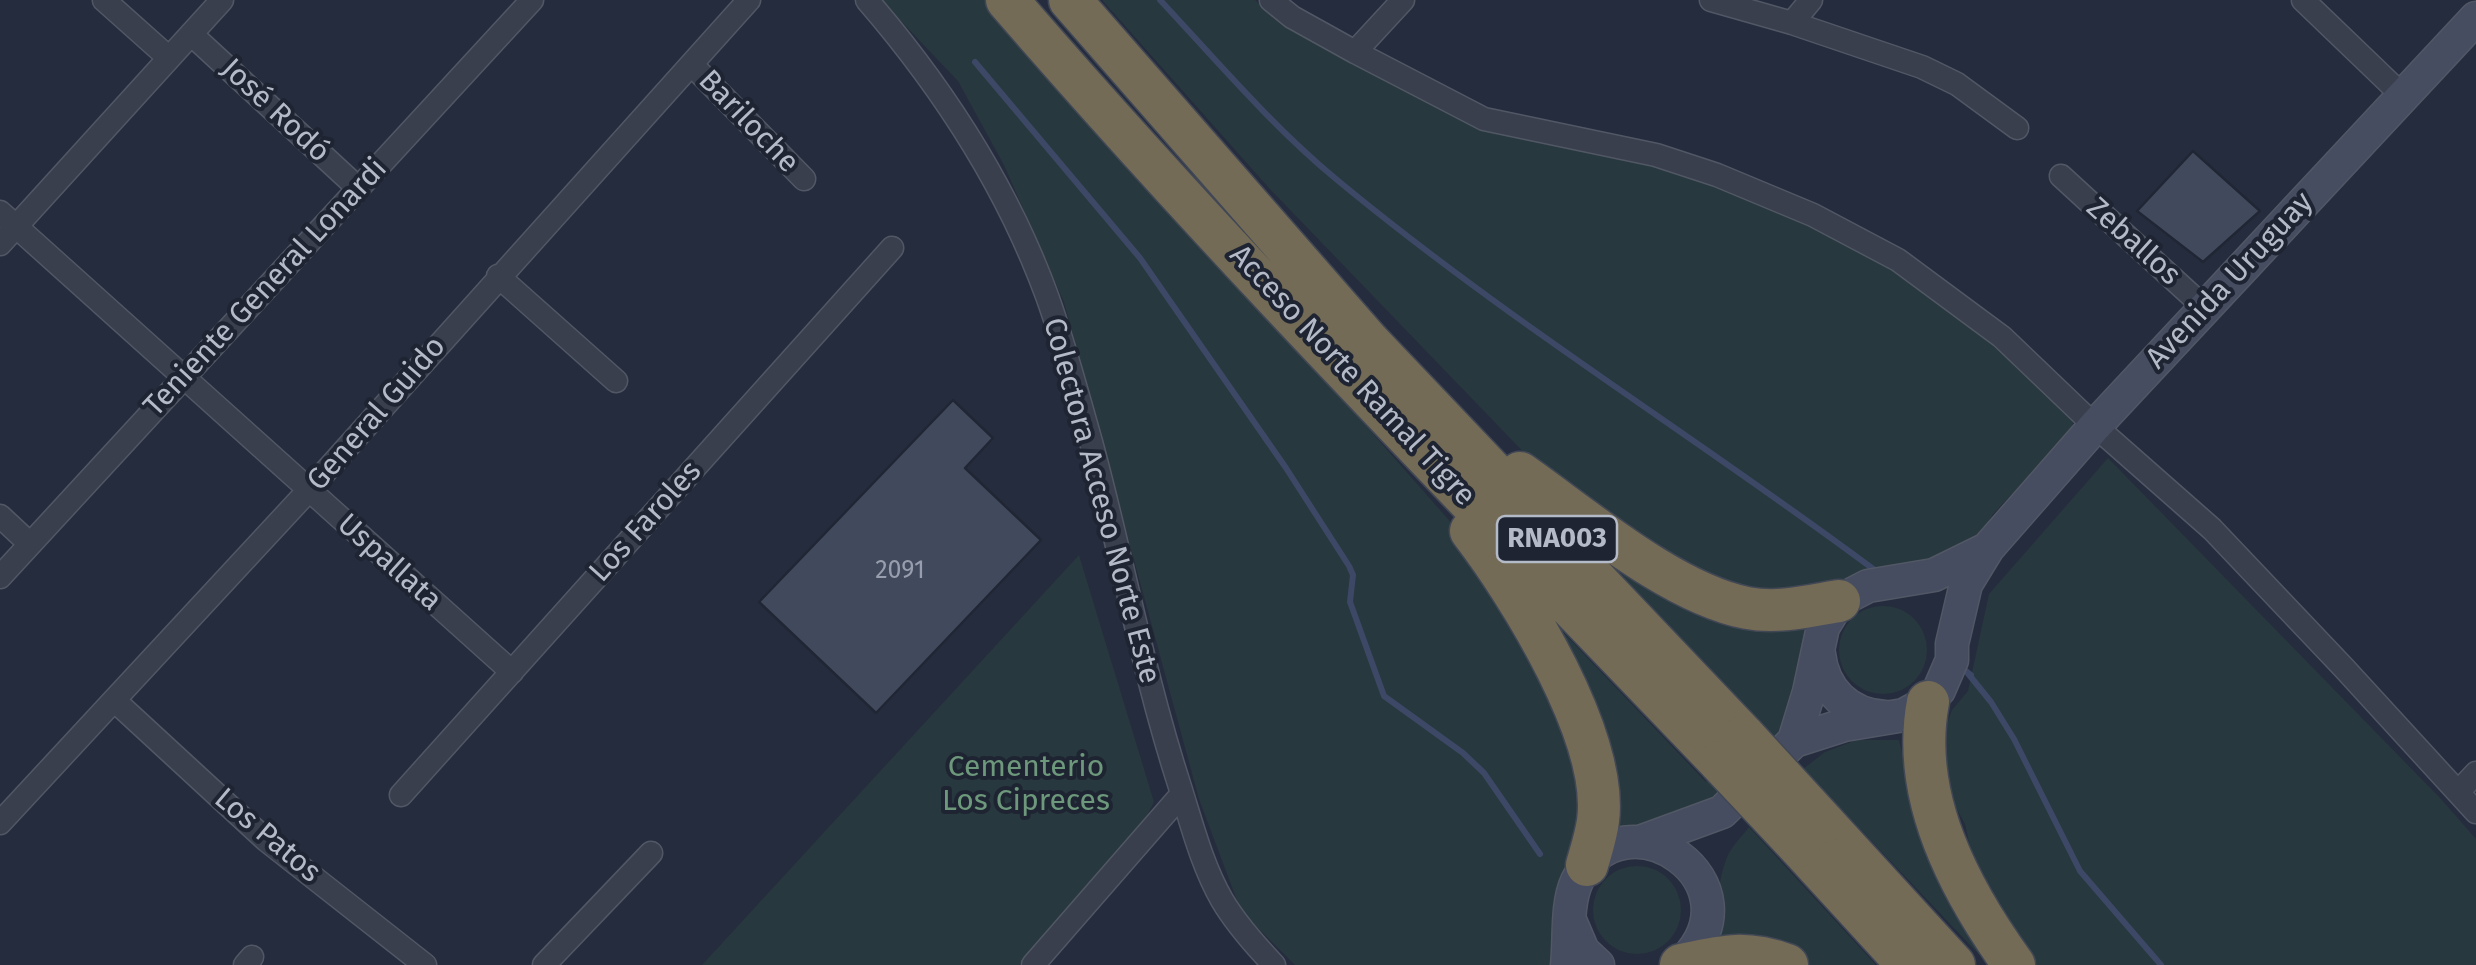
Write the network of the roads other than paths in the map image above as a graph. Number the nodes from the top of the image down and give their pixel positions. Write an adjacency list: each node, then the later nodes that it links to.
1 (104, 0): 17 (street)
2 (222, 0): 15 (street)
3 (532, 0): 23 (street, Teniente General Lonardi)
4 (749, 0): 18 (street, General Guido)
5 (867, 0): 50 (street, Colectora Acceso Norte Este)
6 (1007, 0): 32 (highway, Acceso Norte Ramal Tigre / RNA003)
7 (1070, 0): 29 (highway, Acceso Norte Ramal Tigre / RNA003)
8 (1271, 0): 16 (street)
9 (1403, 0): 16 (street)
10 (1711, 0): 14 (street)
11 (1811, 0): 14 (street)
12 (2303, 0): 19 (street)
13 (2476, 18): 19 (main road, Avenida Uruguay)
14 (1792, 23): 20 (street)
15 (192, 34): 17 (street); 23 (street, José Rodó)
16 (1356, 52): 33 (street)
17 (169, 58): 24 (street)
18 (692, 64): 22 (street, Bariloche); 27 (street, General Guido)
19 (2403, 96): 28 (main road, Avenida Uruguay)
20 (2017, 128)
21 (2061, 176): 28 (street, Zeballos)
22 (804, 178)
23 (358, 188): 30 (street, Teniente General Lonardi)
24 (8, 219): 25 (street); 30 (street, Uspallata)
25 (0, 244)
26 (892, 248): 43 (street, Los Faroles)
27 (498, 276): 31 (street); 34 (street, General Guido)
28 (2205, 308): 33 (main road, Avenida Uruguay)
29 (1369, 342): 40 (highway); 47 (highway, Acceso Norte Ramal Tigre / RNA003)
30 (182, 377): 34 (street, Uspallata); 36 (street, Teniente General Lonardi)
31 (616, 382)
32 (1358, 384): 47 (highway, Acceso Norte Ramal Tigre / RNA003); 58 (highway)
33 (2095, 426): 37 (main road, Avenida Uruguay); 49 (street)
34 (308, 491): 43 (street, Uspallata); 44 (street, General Guido)
35 (0, 516): 36 (street)
36 (30, 544): 38 (street, Teniente General Lonardi)
37 (1988, 548): 39 (main road, Avenida Uruguay); 42 (main road, Avenida Uruguay)
38 (0, 576)
39 (1881, 584): 40 (main road, Avenida Uruguay); 42 (main road)
40 (1839, 600): 41 (main road)
41 (1820, 639): 45 (main road); 46 (main road)
42 (1952, 644): 45 (main road, Avenida Uruguay)
43 (512, 672): 51 (street, Los Faroles)
44 (114, 700): 54 (street, General Guido); 61 (street, Los Patos)
45 (1909, 710): 46 (main road); 71 (highway)
46 (1794, 741): 52 (main road)
47 (1732, 749): 55 (highway, Acceso Norte Ramal Tigre / RNA003, bridge)
48 (2476, 773): 49 (street)
49 (2458, 792): 53 (street)
50 (1182, 794): 63 (street); 64 (street, Colectora Acceso Norte Este)
51 (401, 796)
52 (1722, 812): 56 (main road); 59 (main road)
53 (2476, 812)
54 (3, 814)
55 (1811, 834): 69 (highway, Acceso Norte Ramal Tigre / RNA003); 70 (highway, Acceso Norte Ramal Tigre / RNA003)
56 (1640, 842): 58 (main road); 59 (main road)
57 (651, 853): 62 (street)
58 (1587, 866): 60 (main road)
59 (1704, 889): 67 (main road)
60 (1571, 923): 65 (main road); 66 (main road)
61 (425, 965)
62 (544, 965)
63 (1033, 965)
64 (1274, 965)
65 (1567, 965)
66 (1598, 965)
67 (1680, 965): 68 (highway)
68 (1787, 965)
69 (1908, 965)
70 (1954, 965)
71 (2014, 965)

